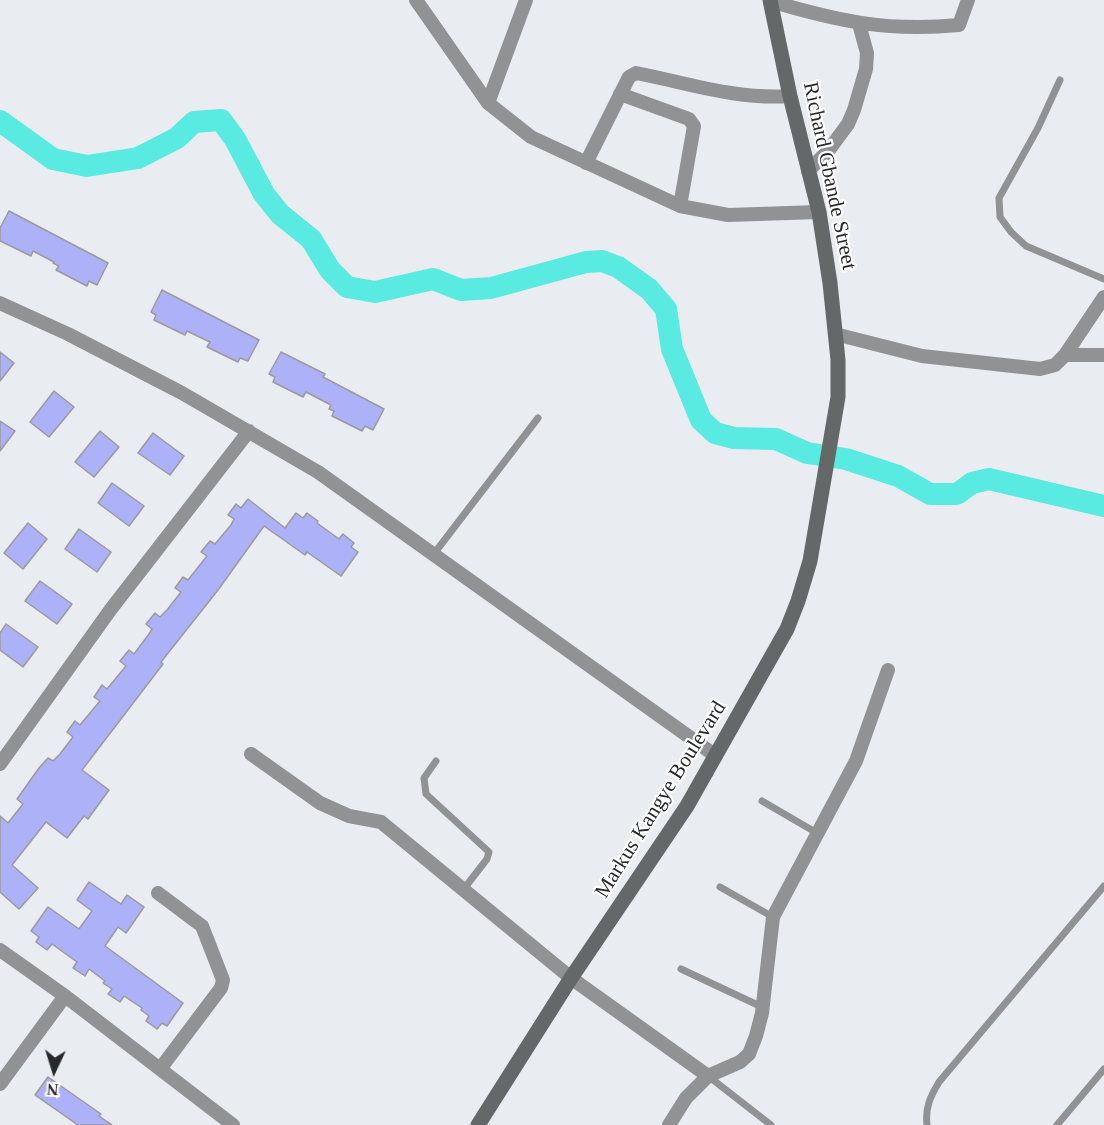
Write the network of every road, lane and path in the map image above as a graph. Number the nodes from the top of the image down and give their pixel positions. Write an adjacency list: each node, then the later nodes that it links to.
1 (416, 0): 9 (street)
2 (526, 0): 9 (street)
3 (770, 0): 5 (street); 8 (street, Richard Gbande Street)
4 (968, 0): 5 (street)
5 (859, 24): 11 (street)
6 (1060, 80): 14 (lane)
7 (620, 94): 8 (street); 10 (street); 12 (street)
8 (790, 96): 11 (street, Richard Gbande Street)
9 (488, 103): 10 (street)
10 (586, 163): 12 (street)
11 (808, 171): 13 (street, Richard Gbande Street)
12 (680, 206): 13 (street)
13 (819, 212): 17 (street, Richard Gbande Street)
14 (1104, 279)
15 (1104, 297): 18 (street)
16 (0, 303): 21 (street)
17 (835, 334): 18 (street); 22 (street, Richard Gbande Street)
18 (1065, 355): 19 (street)
19 (1104, 355)
20 (538, 418): 23 (lane)
21 (249, 431): 23 (street); 28 (street)
22 (832, 434): 26 (street, Markus Kangye Boulevard)
23 (433, 555): 26 (street)
24 (888, 669): 30 (street)
25 (251, 754): 33 (street)
26 (716, 756): 38 (street, Markus Kangye Boulevard)
27 (436, 761): 33 (lane)
28 (0, 764)
29 (762, 801): 30 (lane)
30 (817, 833): 35 (street)
31 (1104, 886): 49 (lane)
32 (720, 887): 35 (lane)
33 (463, 890): 38 (street)
34 (158, 894): 41 (street)
35 (773, 917): 40 (street)
36 (0, 950): 39 (street)
37 (681, 969): 40 (lane)
38 (572, 978): 43 (street); 46 (street, Markus Kangye Boulevard)
39 (64, 996): 41 (street); 44 (street)
40 (762, 1007): 43 (street)
41 (160, 1069): 45 (street)
42 (1104, 1069): 50 (lane)
43 (708, 1076): 47 (street); 48 (lane)
44 (0, 1084)
45 (233, 1125)
46 (478, 1125)
47 (669, 1125)
48 (771, 1125)
49 (927, 1125)
50 (1057, 1125)

